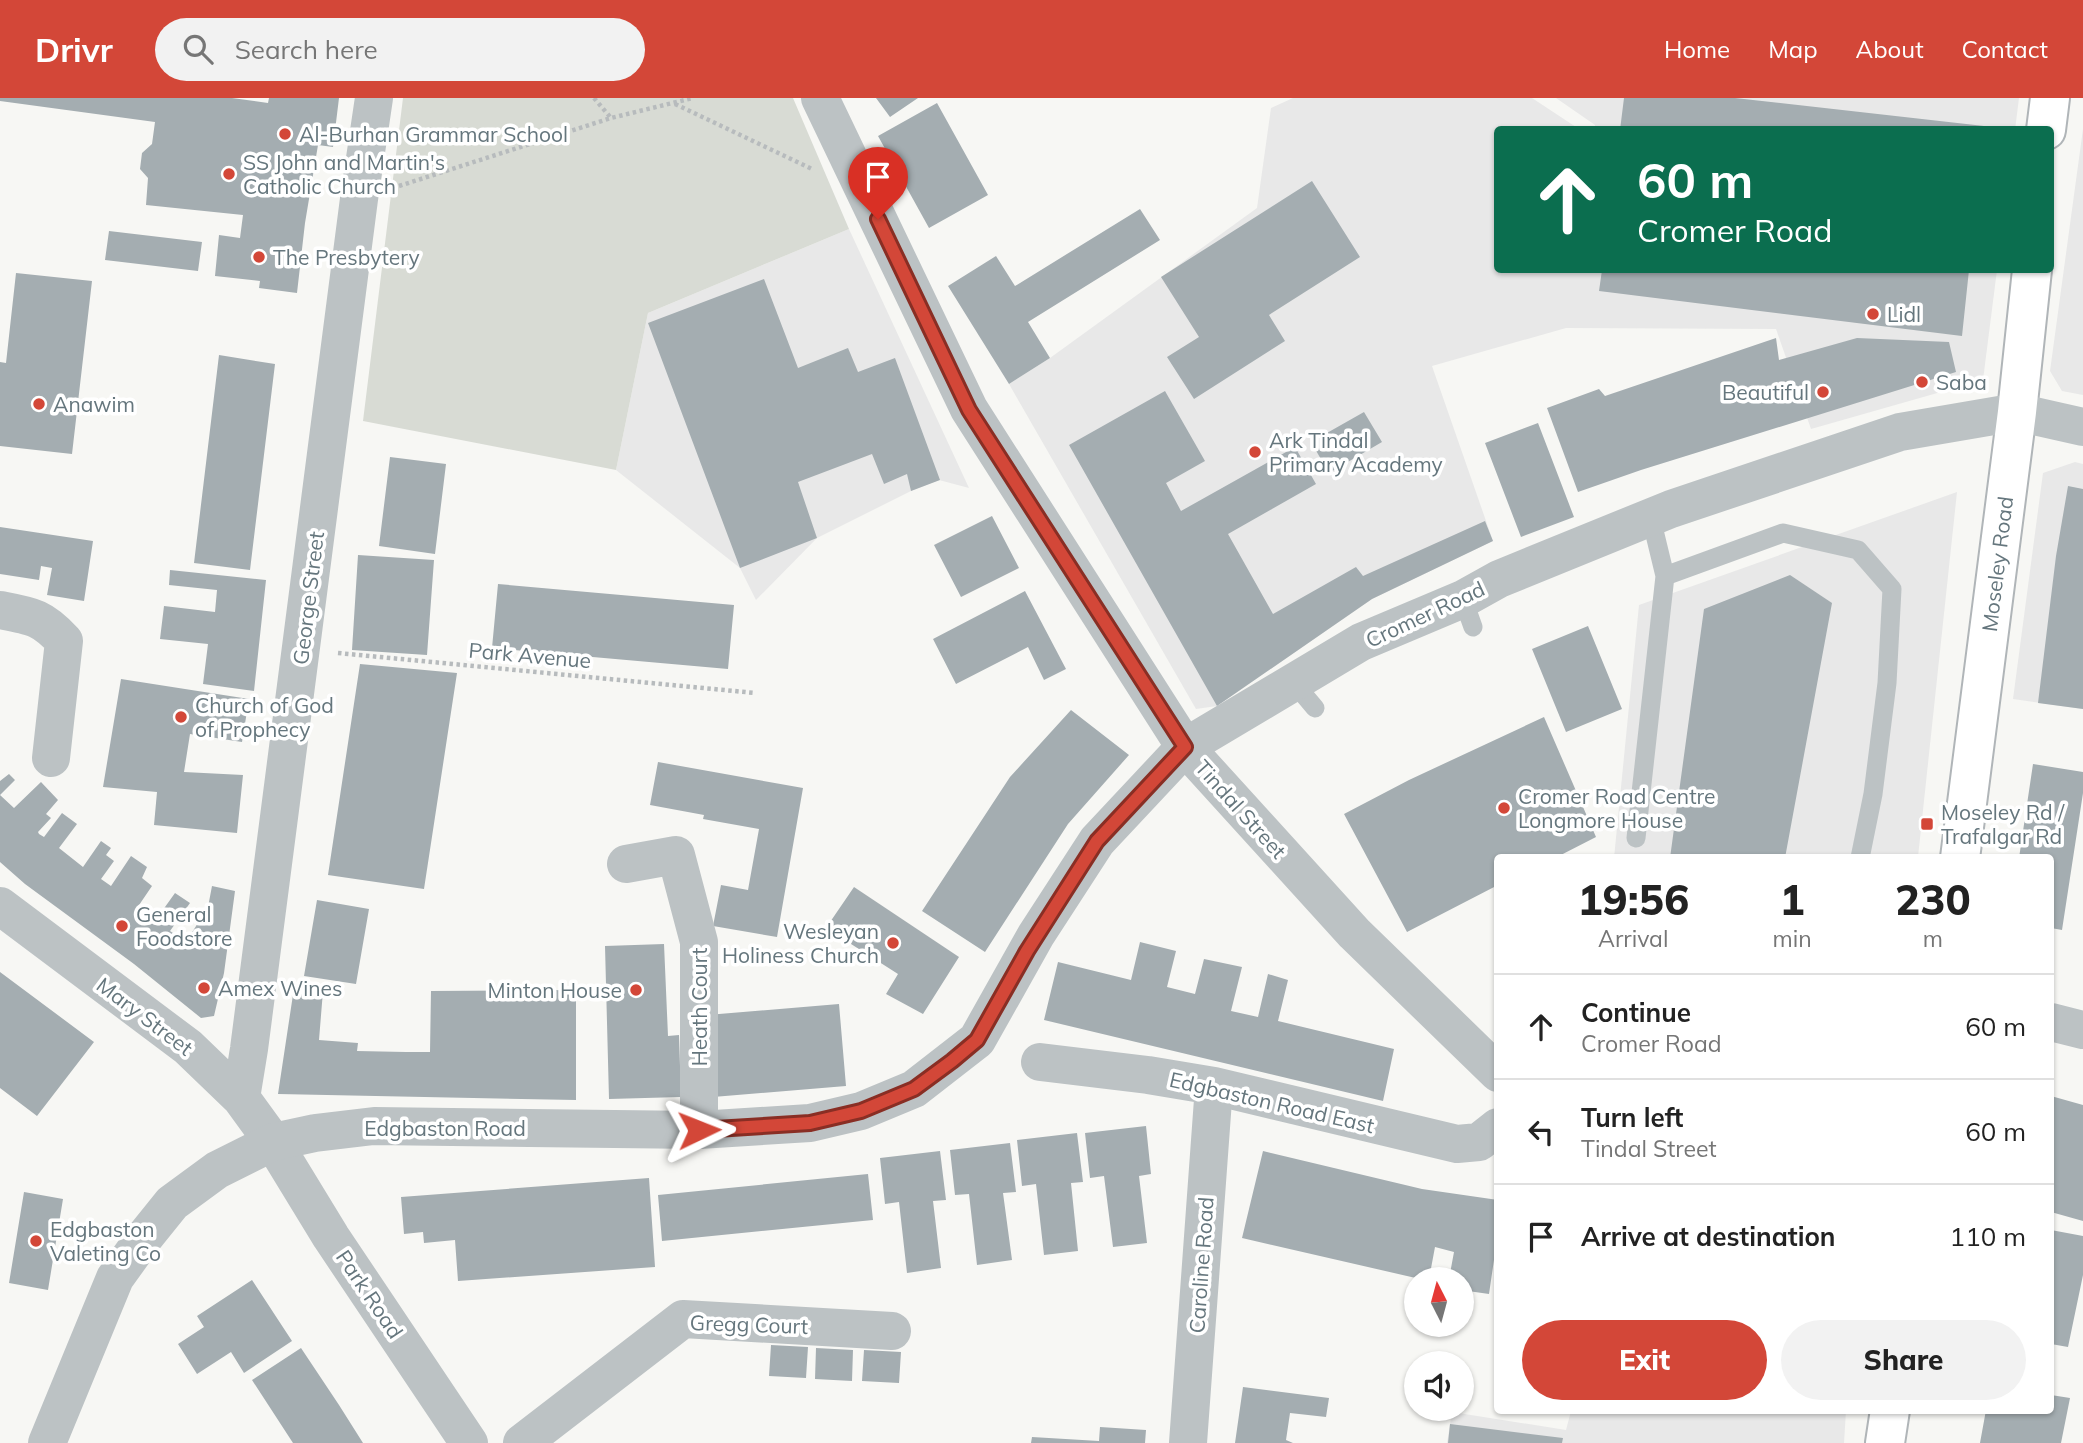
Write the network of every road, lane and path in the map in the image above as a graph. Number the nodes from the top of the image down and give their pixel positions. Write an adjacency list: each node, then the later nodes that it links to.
1 (374, 98): 10 (street, George Street)
2 (594, 98): 7 (path)
3 (693, 98): 6 (path)
4 (820, 98): 9 (street, Tindal Street)
5 (2050, 98): 8 (highway)
6 (674, 104): 7 (path); 9 (path)
7 (611, 118): 10 (path)
8 (2046, 126)
9 (866, 195): 19 (street, Tindal Street)
10 (359, 199): 17 (street, George Street)
11 (2032, 273): 12 (highway, Moseley Road)
12 (2017, 412): 13 (street); 14 (street, Cromer Road); 23 (highway, Moseley Road)
13 (2083, 427)
14 (1651, 517): 15 (lane); 19 (street, Cromer Road)
15 (1665, 576): 21 (lane); 22 (lane)
16 (0, 611): 20 (street)
17 (302, 650): 18 (path, Park Avenue); 32 (street, George Street)
18 (755, 693)
19 (1185, 747): 28 (street, Cromer Road); 30 (street, Tindal Street)
20 (51, 758)
21 (1636, 838)
22 (1861, 854)
23 (1961, 854)
24 (626, 864): 33 (street, Heath Court)
25 (0, 906): 32 (street, Mary Street)
26 (2054, 1023): 27 (street)
27 (2083, 1030)
28 (981, 1033): 33 (street, Edgbaston Road)
29 (1040, 1062): 31 (street, Edgbaston Road East)
30 (1494, 1069)
31 (1214, 1086): 34 (street, Edgbaston Road East); 41 (street, Caroline Road)
32 (240, 1098): 35 (street, Mary Street)
33 (699, 1130): 35 (street, Edgbaston Road)
34 (1494, 1130)
35 (274, 1142): 38 (street, Edgbaston Road); 39 (street, Park Road)
36 (892, 1331): 40 (street, Gregg Court)
37 (1889, 1414): 42 (highway)
38 (47, 1443)
39 (469, 1443)
40 (522, 1443)
41 (1188, 1443)
42 (1885, 1443)

